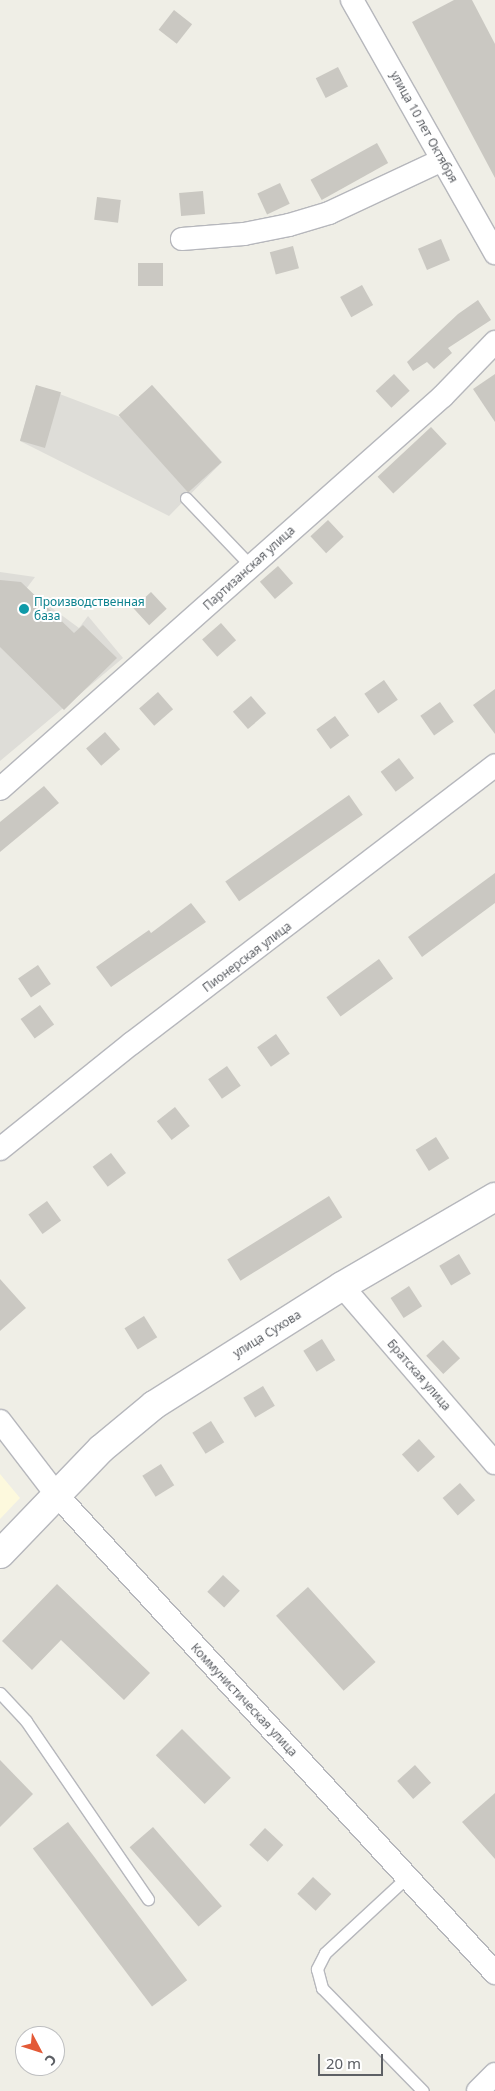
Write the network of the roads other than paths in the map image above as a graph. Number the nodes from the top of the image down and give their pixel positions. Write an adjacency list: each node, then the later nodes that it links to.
1 (352, 0): 2 (street, улица 10 лет Октября)
2 (442, 160): 3 (street); 4 (street, улица 10 лет Октября)
3 (182, 239)
4 (495, 254)
5 (495, 342): 7 (street, Партизанская улица)
6 (186, 498): 7 (lane)
7 (251, 566): 9 (street, Партизанская улица)
8 (495, 765): 10 (street, Пионерская улица)
9 (0, 789)
10 (0, 1149)
11 (495, 1197): 12 (street, улица Сухова)
12 (342, 1286): 14 (street, Братская улица); 15 (street, улица Сухова)
13 (0, 1421): 15 (street, Коммунистическая улица)
14 (495, 1463)
15 (56, 1494): 16 (street, улица Сухова); 18 (street, Коммунистическая улица)
16 (0, 1554)
17 (0, 1693): 19 (lane)
18 (407, 1877): 20 (street, Коммунистическая улица); 22 (lane)
19 (148, 1899)
20 (495, 1973)
21 (495, 2074): 23 (street)
22 (423, 2091)
23 (478, 2091)

